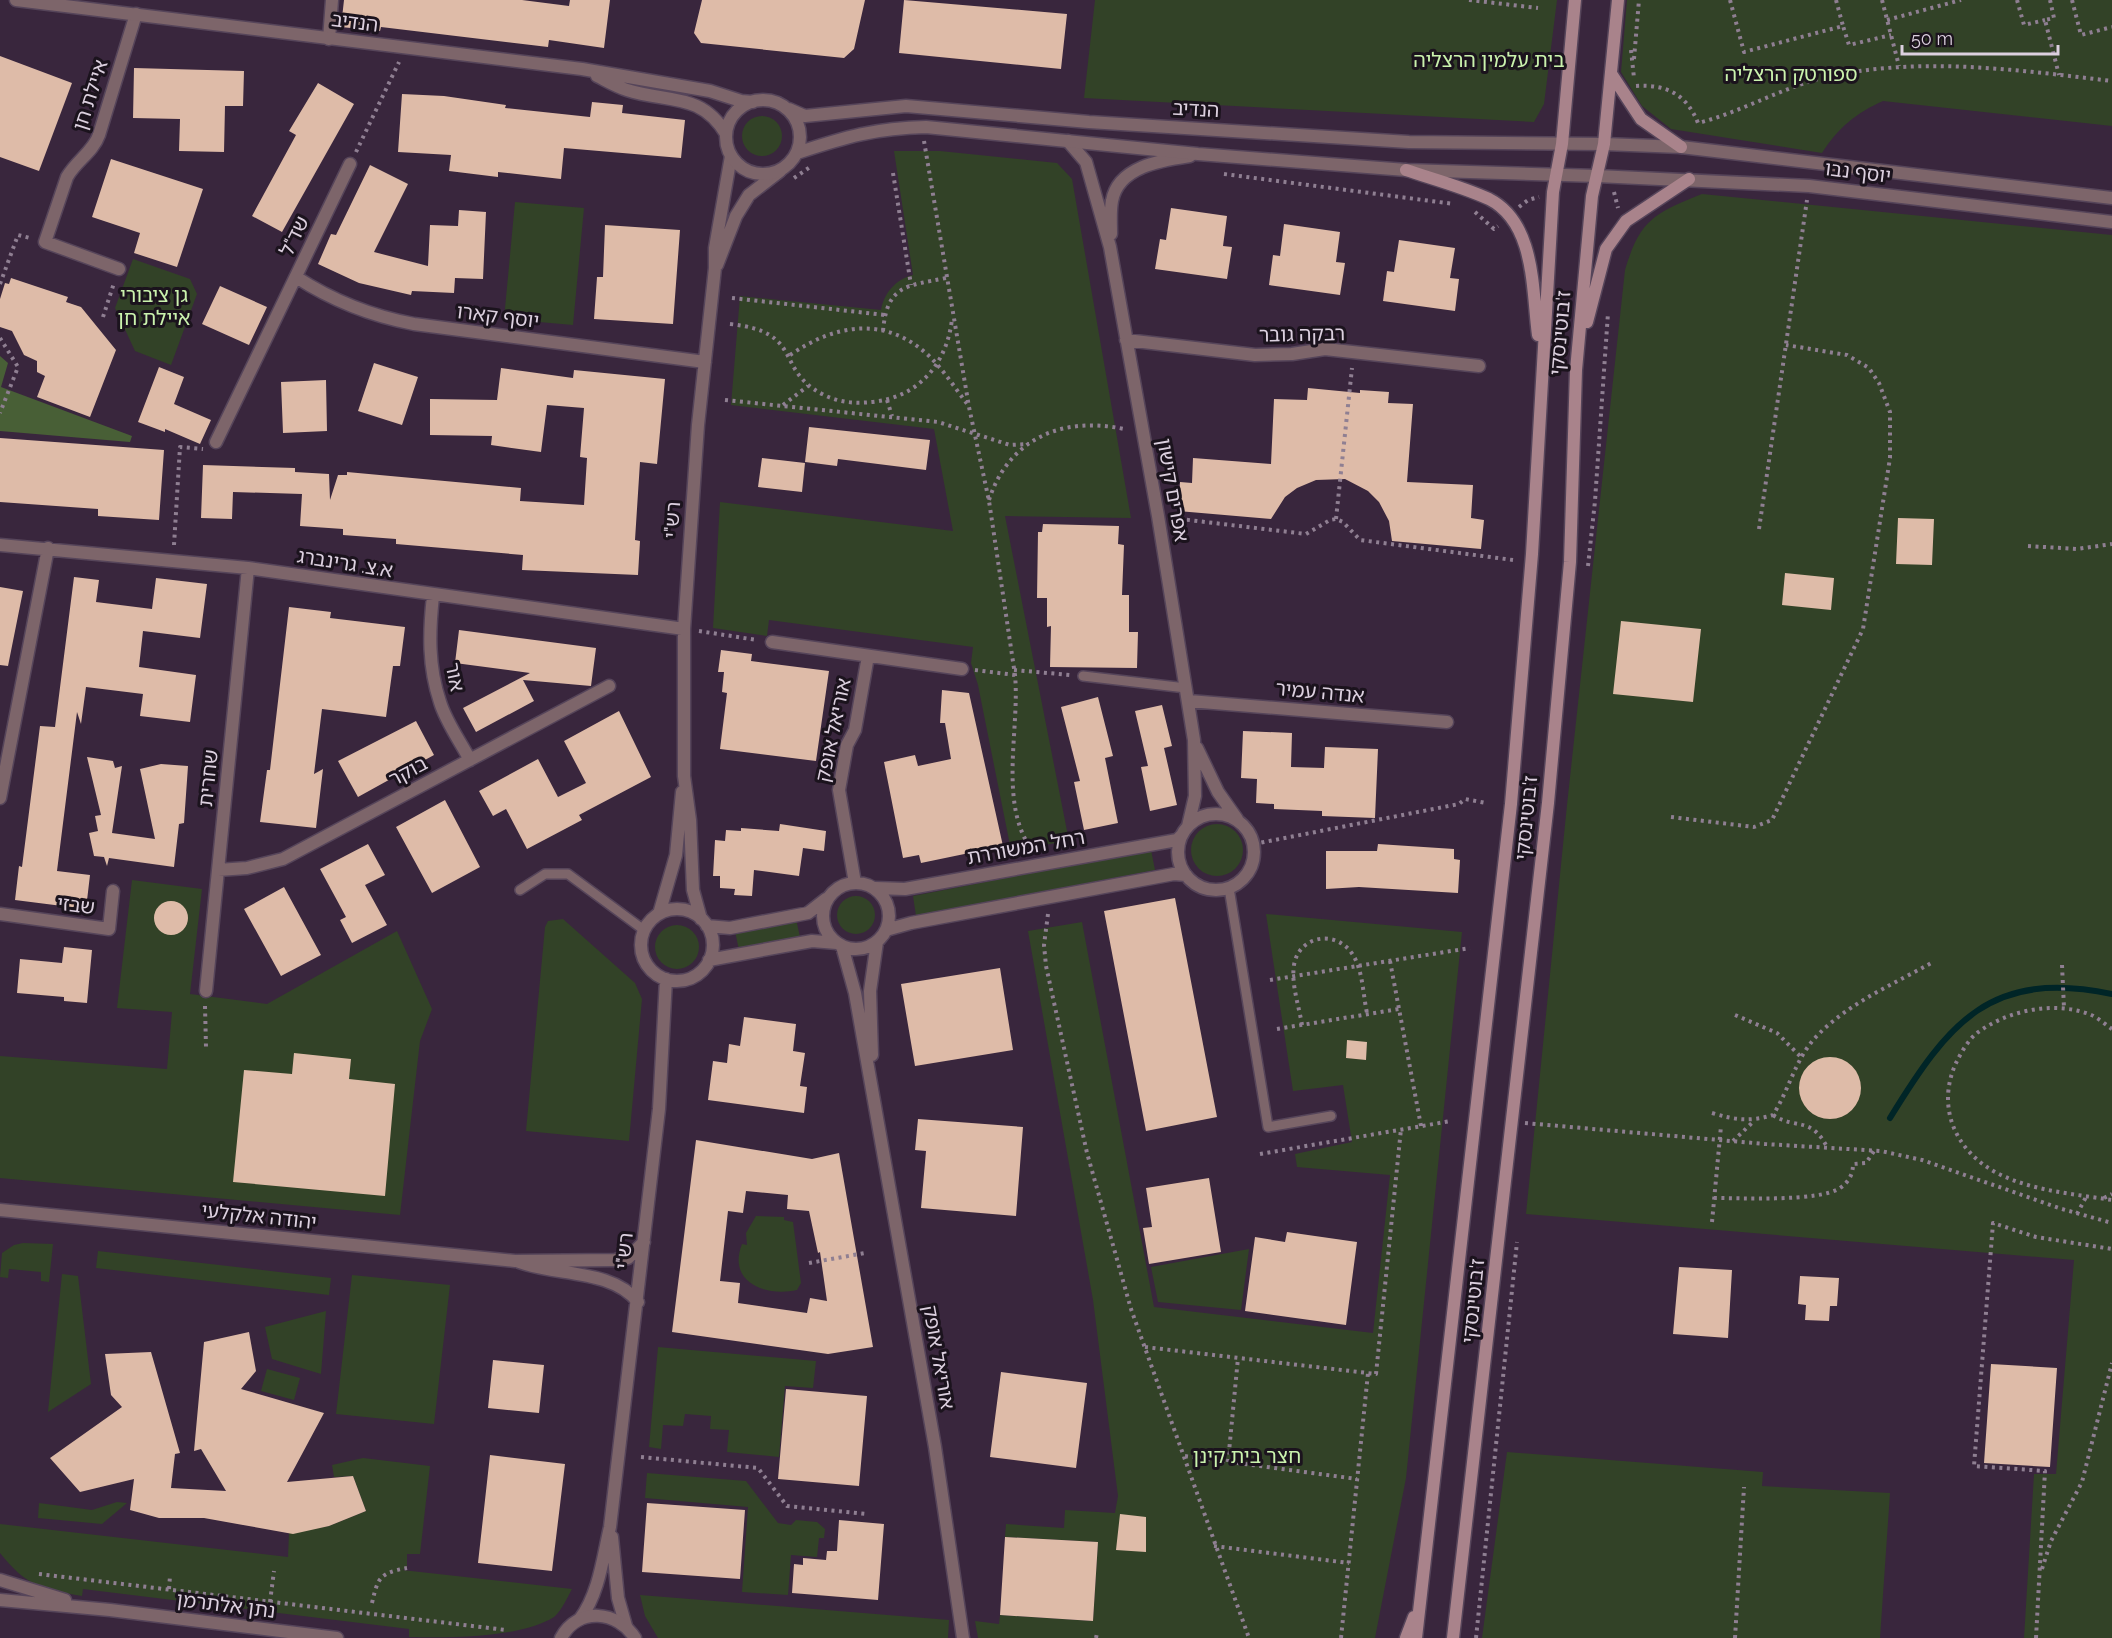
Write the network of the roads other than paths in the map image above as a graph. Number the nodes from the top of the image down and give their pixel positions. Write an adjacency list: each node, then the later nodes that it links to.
1 (16, 0): 5 (street, הנדיב)
2 (332, 0): 6 (street)
3 (1575, 0): 13 (main road, ז'בוטינסקי)
4 (1618, 0): 8 (main road, ז'בוטינסקי)
5 (136, 14): 6 (street, הנדיב); 28 (street, איילת חן)
6 (329, 39): 7 (street, הנדיב)
7 (582, 69): 9 (street, הנדיב); 11 (street, הנדיב)
8 (1612, 75): 14 (main road, ז'בוטינסקי); 15 (main road)
9 (753, 102): 10 (street); 11 (street)
10 (789, 109): 13 (street, הנדיב); 16 (street)
11 (726, 134): 18 (street)
12 (1068, 141): 16 (street); 17 (street); 27 (street, אפרים קישון)
13 (1562, 144): 14 (street, הנדיב); 22 (main road, ז'בוטינסקי)
14 (1604, 144): 15 (street, יוסף נבו); 23 (main road, ז'בוטינסקי)
15 (1681, 147): 25 (street, יוסף נבו)
16 (797, 153): 21 (street)
17 (1198, 154): 20 (street); 27 (street, אפרים קישון)
18 (731, 156): 21 (street); 29 (street, רש"י)
19 (350, 164): 30 (street, שד"ל)
20 (1407, 170): 22 (street); 33 (main road)
21 (780, 171): 29 (street, רש"י)
22 (1558, 173): 23 (street); 33 (main road, ז'בוטינסקי)
23 (1597, 176): 24 (street, יוסף נבו); 35 (main road, ז'בוטינסקי)
24 (1689, 179): 26 (street, יוסף נבו); 35 (main road)
25 (2112, 198)
26 (2112, 222)
27 (1110, 247): 31 (street, אפרים קישון)
28 (119, 268)
29 (715, 268): 32 (street, רש"י)
30 (296, 277): 32 (street, יוסף קארו); 36 (street, שד"ל)
31 (1125, 340): 34 (street, רבקה גובר); 47 (street, אפרים קישון)
32 (705, 362): 41 (street, רש"י)
33 (1542, 364): 83 (main road, ז'בוטינסקי)
34 (1479, 366)
35 (1576, 370): 95 (main road, ז'בוטינסקי)
36 (216, 442)
37 (0, 545): 38 (street, א.צ. גרינברג)
38 (48, 548): 39 (street, א.צ. גרינברג); 53 (street)
39 (248, 568): 40 (street, א.צ. גרינברג); 56 (street, שחרית)
40 (433, 596): 41 (street, א.צ. גרינברג); 51 (street, אור)
41 (684, 629): 52 (street, רש"י)
42 (772, 642): 43 (street, אוריאל אופק)
43 (867, 656): 44 (street, אוריאל אופק); 58 (street, אוריאל אופק)
44 (962, 669)
45 (1083, 676): 47 (lane)
46 (609, 686): 51 (street, בוקר)
47 (1186, 688): 48 (street, אפרים קישון)
48 (1189, 701): 49 (street, אנדה עמיר); 50 (street, אפרים קישון)
49 (1447, 722)
50 (1194, 740): 54 (street, אפרים קישון); 55 (street, אפרים קישון)
51 (470, 760): 56 (street, בוקר)
52 (684, 776): 65 (street, רש"י); 66 (street, רש"י)
53 (0, 798)
54 (1238, 820): 55 (street); 60 (street)
55 (1185, 830): 57 (street); 59 (street, רחל המשוררת)
56 (218, 870): 73 (street, שחרית)
57 (1186, 875): 60 (street); 68 (street)
58 (855, 883): 59 (street); 63 (street)
59 (875, 888): 68 (street)
60 (1229, 888): 75 (lane)
61 (520, 890): 67 (lane)
62 (113, 891): 64 (street, שבזי)
63 (829, 896): 66 (street); 70 (street)
64 (0, 914)
65 (659, 914): 66 (street); 67 (street)
66 (704, 923): 71 (street)
67 (644, 930): 72 (street)
68 (886, 930): 69 (street)
69 (877, 942): 70 (street); 74 (street, אוריאל אופק)
70 (839, 944): 71 (street); 74 (street, אוריאל אופק)
71 (709, 960): 72 (street)
72 (666, 979): 77 (street, רש"י)
73 (206, 991)
74 (873, 1101): 86 (street, אוריאל אופק)
75 (1331, 1116)
76 (0, 1210): 78 (street, יהודה אלקלעי)
77 (644, 1242): 78 (street, יהודה אלקלעי); 79 (street, רש"י)
78 (515, 1260): 79 (street, יהודה אלקלעי)
79 (638, 1302): 80 (street, רש"י)
80 (610, 1527): 85 (street, רש"י); 87 (street, רש"י)
81 (0, 1580): 84 (street, נתן אלתרמן)
82 (0, 1600): 84 (street, נתן אלתרמן)
83 (1421, 1602): 93 (main road); 94 (main road, ז'בוטינסקי)
84 (111, 1610): 89 (street, נתן אלתרמן)
85 (580, 1619): 87 (street); 88 (street)
86 (959, 1621): 91 (street, אוריאל אופק); 92 (street, אוריאל אופק)
87 (626, 1626): 90 (street)
88 (560, 1636)
89 (337, 1638)
90 (635, 1638)
91 (955, 1638)
92 (963, 1638)
93 (1406, 1638)
94 (1416, 1638)
95 (1453, 1638)

